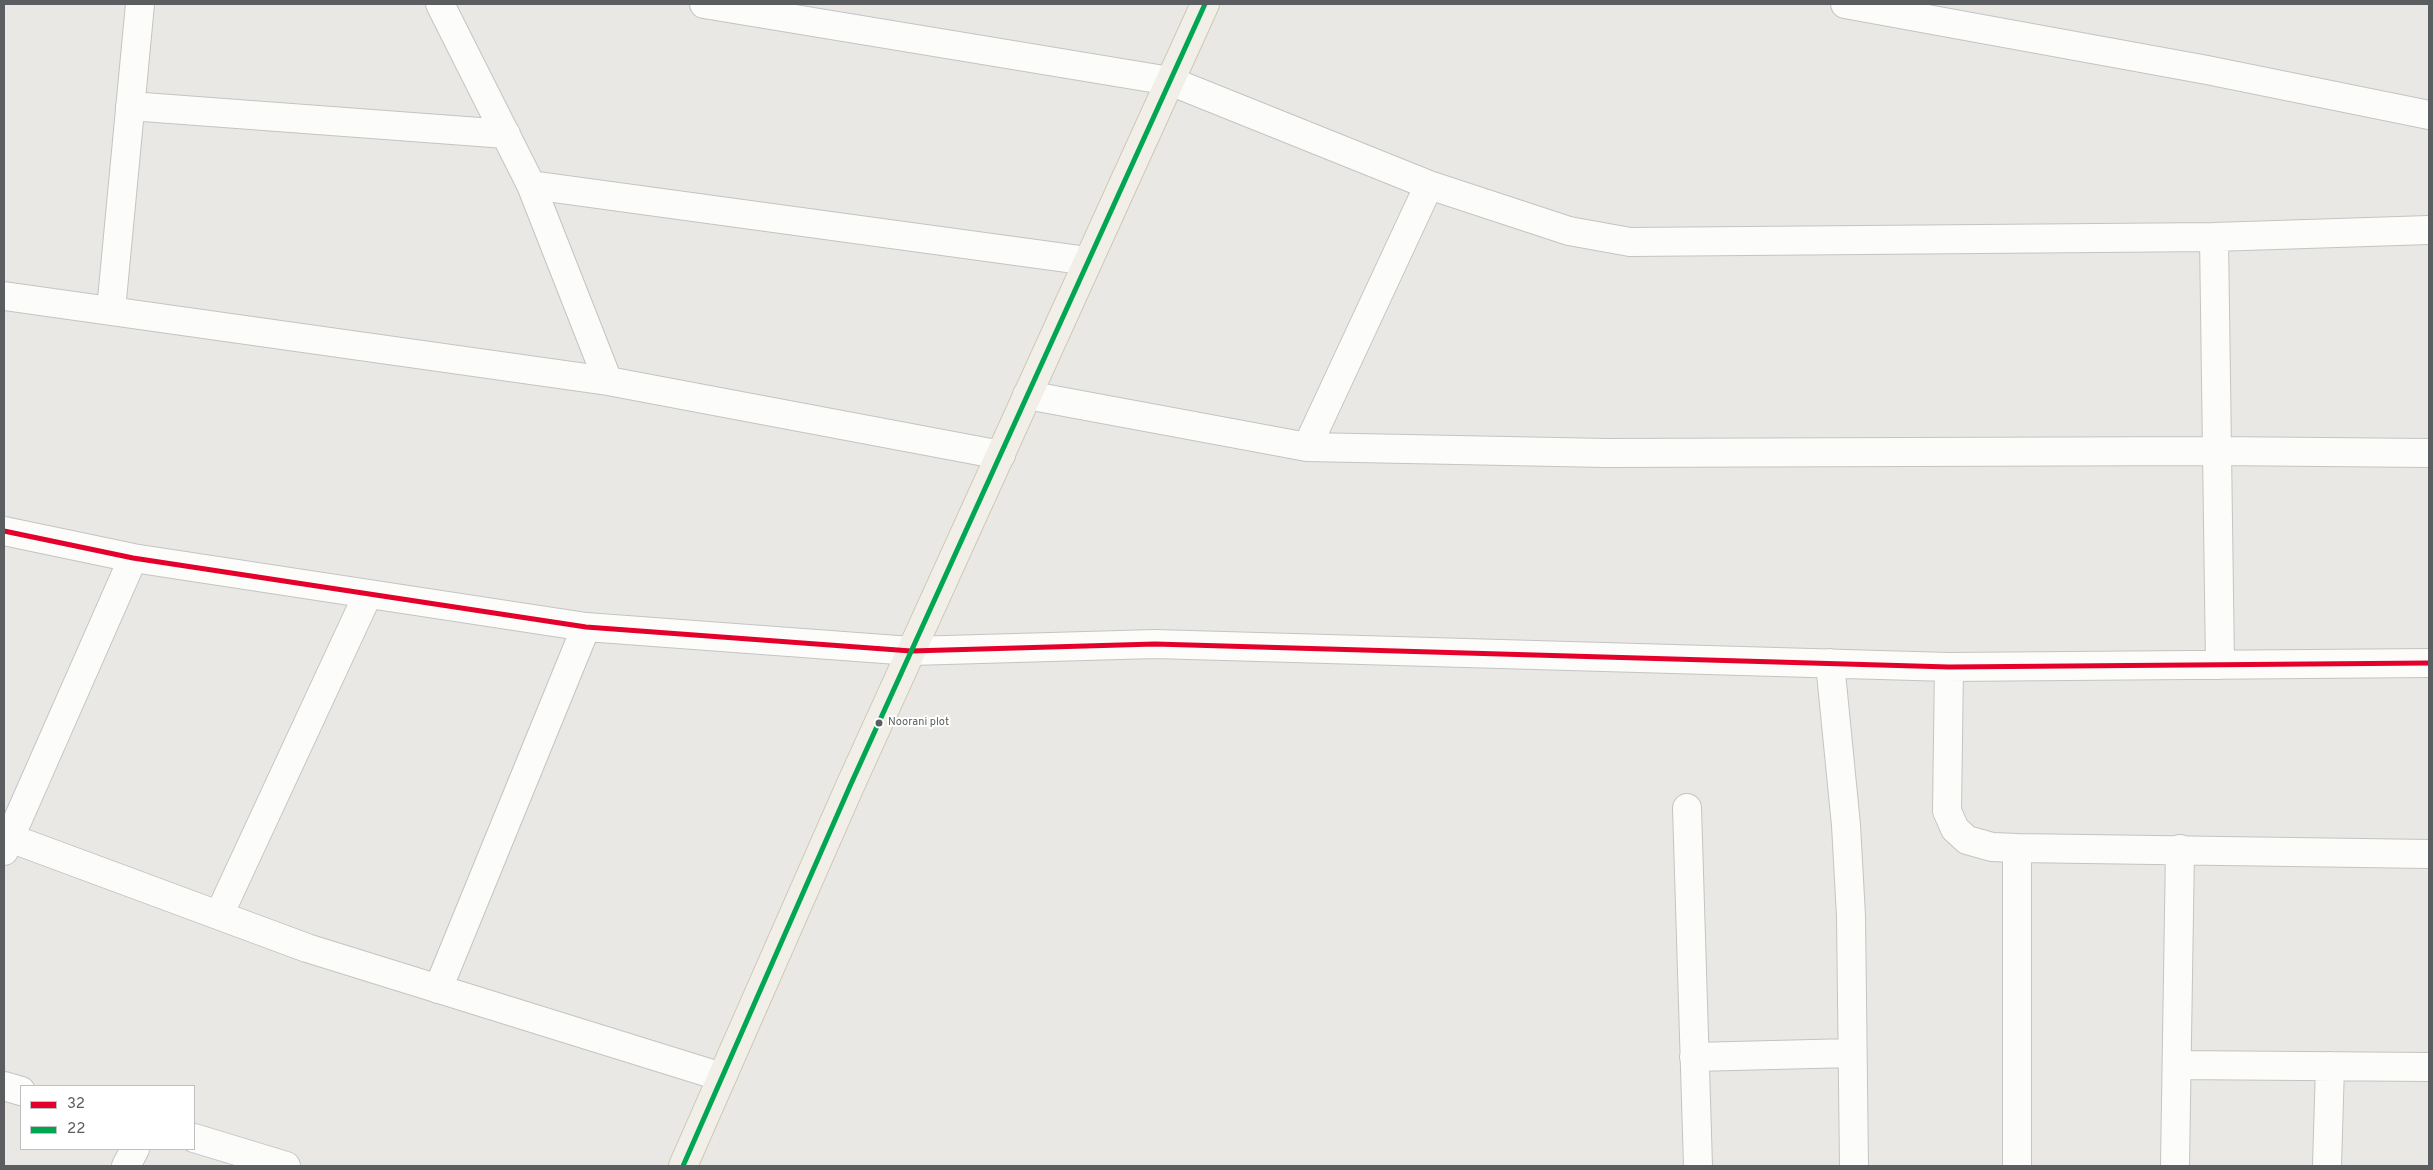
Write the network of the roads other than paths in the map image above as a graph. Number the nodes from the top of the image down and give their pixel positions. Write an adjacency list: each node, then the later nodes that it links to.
1 (140, 4): 7 (street)
2 (440, 4): 9 (street)
3 (704, 4): 6 (street)
4 (1205, 4): 6 (main road)
5 (1845, 4): 8 (street)
6 (1170, 82): 11 (street); 14 (main road)
7 (130, 106): 9 (street); 16 (street)
8 (2429, 115)
9 (506, 134): 10 (street)
10 (531, 185): 14 (street); 17 (street)
11 (1429, 185): 13 (street); 19 (street)
12 (2429, 230): 13 (street)
13 (2214, 237): 20 (street)
14 (1088, 261): 18 (main road)
15 (4, 296): 16 (street)
16 (110, 310): 17 (street)
17 (608, 380): 21 (street)
18 (1027, 395): 19 (street); 21 (main road)
19 (1307, 447): 20 (street)
20 (2216, 451): 22 (street); 30 (street)
21 (1001, 454): 27 (main road)
22 (2429, 454)
23 (4, 531): 24 (street)
24 (133, 558): 25 (street); 33 (street)
25 (368, 594): 26 (street); 37 (street)
26 (586, 627): 27 (street); 38 (street)
27 (911, 652): 29 (street); 44 (main road)
28 (2429, 662): 30 (street)
29 (1830, 663): 31 (street); 39 (street)
30 (2220, 664): 31 (street)
31 (1949, 667): 34 (street)
32 (1687, 808): 40 (street)
33 (7, 845): 37 (street)
34 (2017, 848): 35 (street); 54 (street)
35 (2180, 849): 36 (street); 41 (street)
36 (2429, 854)
37 (219, 915): 38 (street)
38 (438, 989): 44 (street)
39 (1852, 1053): 40 (street); 53 (street)
40 (1694, 1057): 52 (street)
41 (2177, 1065): 42 (street); 55 (street)
42 (2330, 1066): 43 (street); 56 (street)
43 (2429, 1068)
44 (722, 1077): 51 (main road)
45 (4, 1086): 46 (street)
46 (20, 1091)
47 (195, 1138): 50 (street)
48 (135, 1150): 49 (street)
49 (126, 1166)
50 (286, 1166)
51 (683, 1166)
52 (1698, 1166)
53 (1854, 1166)
54 (2017, 1166)
55 (2175, 1166)
56 (2327, 1166)

